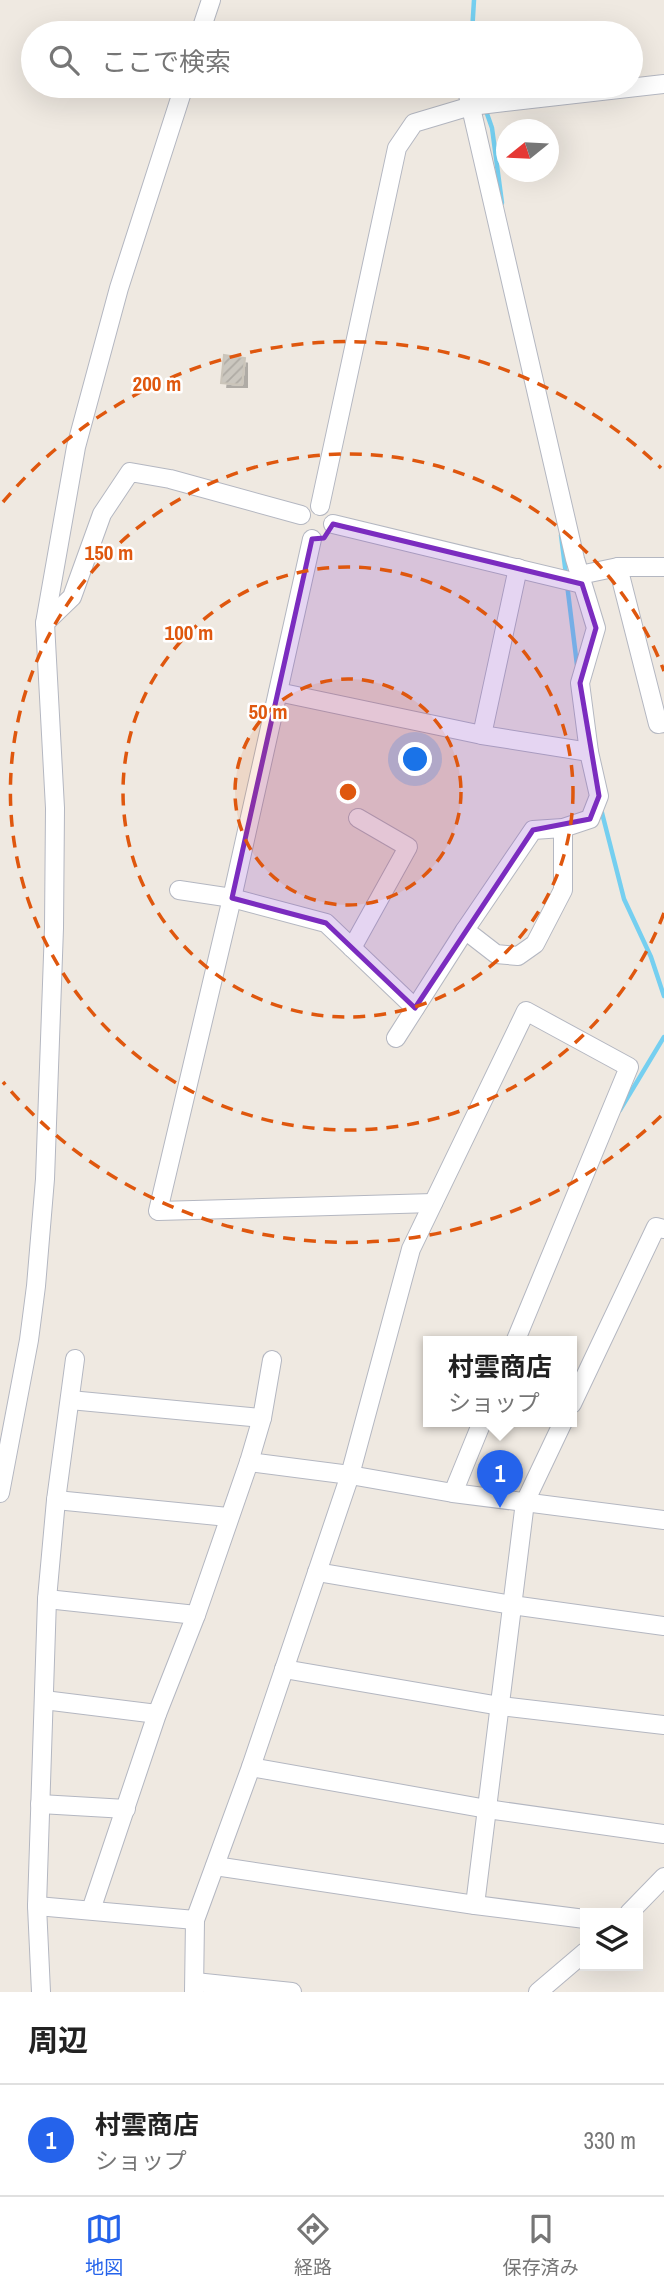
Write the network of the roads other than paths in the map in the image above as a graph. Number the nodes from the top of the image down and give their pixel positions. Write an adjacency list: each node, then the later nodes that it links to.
1 (211, 0): 2 (street)
2 (204, 21)
3 (664, 84): 4 (street)
4 (643, 86)
5 (180, 98): 17 (street)
6 (469, 98): 8 (street)
7 (541, 98): 8 (street)
8 (471, 106): 9 (street); 16 (street)
9 (320, 506): 10 (street); 11 (street)
10 (301, 515): 12 (street); 17 (street)
11 (333, 524): 12 (street); 15 (street)
12 (312, 539): 18 (street)
13 (618, 567): 14 (street); 16 (street); 19 (street)
14 (664, 567)
15 (518, 568): 16 (street); 20 (street)
16 (581, 580): 21 (street)
17 (46, 623): 42 (street)
18 (278, 692): 20 (street); 25 (street)
19 (664, 723)
20 (482, 735): 21 (street)
21 (589, 752): 23 (street)
22 (358, 818): 27 (street)
23 (564, 828): 26 (street); 26 (street)
24 (179, 890): 25 (street)
25 (232, 898): 27 (street); 30 (street)
26 (465, 930): 28 (street)
27 (352, 948): 28 (street)
28 (415, 1008): 29 (street)
29 (396, 1038)
30 (433, 1203): 32 (street); 41 (street)
31 (664, 1229): 35 (street)
32 (517, 1336)
33 (75, 1359): 36 (street)
34 (272, 1360): 37 (street)
35 (577, 1393)
36 (69, 1400): 37 (street); 44 (street)
37 (262, 1418): 40 (street)
38 (480, 1427): 43 (street)
39 (561, 1427): 45 (street)
40 (248, 1462): 41 (street); 46 (street)
41 (350, 1475): 43 (street); 48 (street)
42 (0, 1493)
43 (453, 1493): 45 (street)
44 (57, 1500): 46 (street); 49 (street)
45 (525, 1502): 47 (street); 50 (street)
46 (228, 1517): 51 (street)
47 (664, 1520)
48 (317, 1572): 50 (street); 53 (street)
49 (47, 1599): 51 (street); 54 (street)
50 (512, 1605): 52 (street); 55 (street)
51 (195, 1615): 56 (street)
52 (664, 1626)
53 (284, 1670): 55 (street); 58 (street)
54 (44, 1700): 56 (street); 59 (street)
55 (500, 1706): 57 (street); 61 (street)
56 (157, 1714): 60 (street)
57 (664, 1726)
58 (251, 1767): 61 (street); 63 (street)
59 (40, 1804): 60 (street); 66 (street)
60 (125, 1809): 68 (street)
61 (487, 1809): 62 (street); 65 (street)
62 (664, 1834)
63 (215, 1866): 65 (street); 70 (street)
64 (664, 1877): 67 (street)
65 (475, 1905): 69 (street)
66 (37, 1906): 68 (street); 73 (street)
67 (634, 1908)
68 (91, 1910): 70 (street)
69 (580, 1918)
70 (195, 1920): 72 (street)
71 (580, 1956): 75 (street)
72 (195, 1987): 74 (street)
73 (41, 1992)
74 (292, 1992)
75 (538, 1992)

